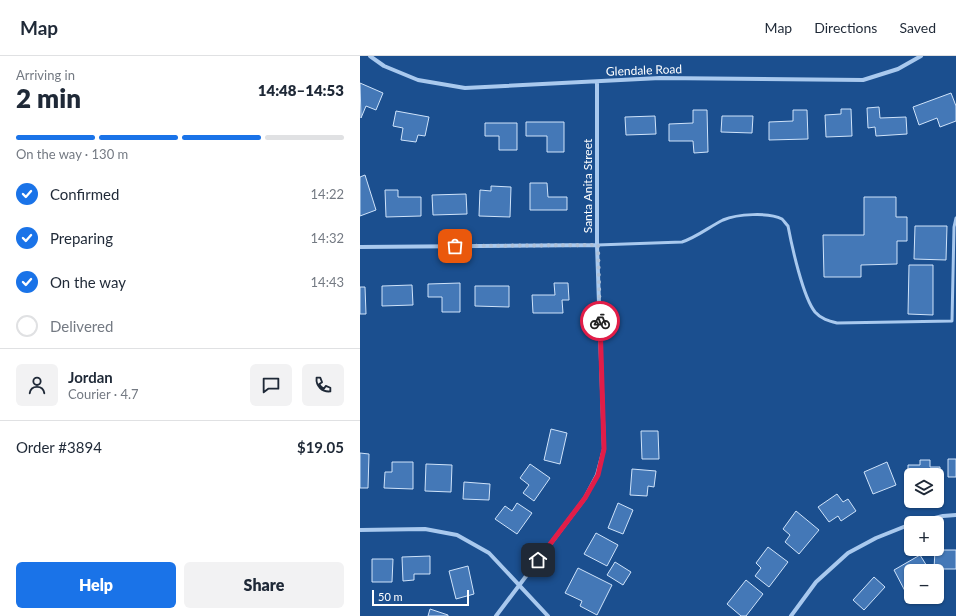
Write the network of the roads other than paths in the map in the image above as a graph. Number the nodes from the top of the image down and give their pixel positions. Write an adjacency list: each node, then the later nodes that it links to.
1 (370, 56): 3 (street, Glendale Road)
2 (921, 56): 3 (street, Glendale Road)
3 (598, 82): 5 (street, Santa Anita Street)
4 (956, 218): 5 (lane)
5 (598, 245): 6 (street); 11 (street, Santa Anita Street)
6 (360, 247)
7 (956, 515): 8 (street)
8 (943, 516)
9 (904, 526): 14 (street)
10 (360, 530): 11 (street)
11 (519, 585): 12 (street, Santa Anita Street); 13 (street)
12 (496, 616)
13 (548, 616)
14 (791, 616)

